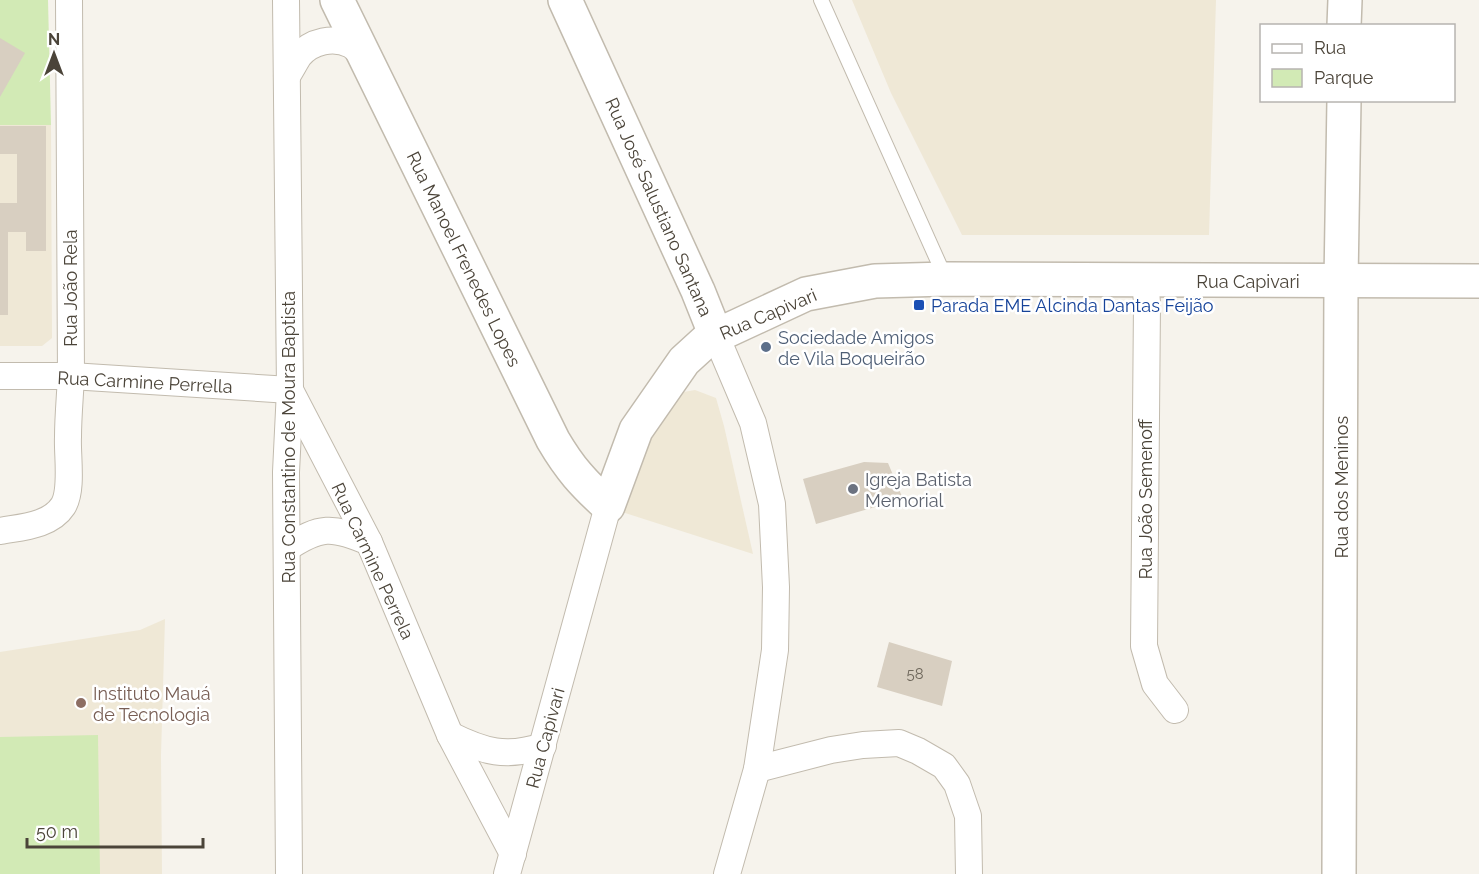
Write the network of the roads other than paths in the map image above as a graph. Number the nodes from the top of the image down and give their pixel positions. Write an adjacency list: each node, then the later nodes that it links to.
1 (69, 0): 17 (street, Rua João Rela)
2 (286, 0): 9 (street, Rua Constantino de Moura Baptista)
3 (337, 0): 8 (street, Rua Manoel Frenedes Lopes)
4 (565, 0): 15 (street, Rua José Salustiano Santana)
5 (821, 0): 11 (lane)
6 (1345, 0): 7 (street)
7 (1344, 24)
8 (365, 57): 9 (street); 19 (street, Rua Manoel Frenedes Lopes)
9 (287, 76): 18 (street, Rua Constantino de Moura Baptista)
10 (1344, 102): 13 (street, Rua dos Meninos)
11 (945, 279): 12 (street, Rua Capivari); 15 (street, Rua Capivari)
12 (1145, 279): 13 (street, Rua Capivari); 23 (street, Rua João Semenoff)
13 (1341, 281): 14 (street, Rua Capivari); 31 (street, Rua dos Meninos)
14 (1479, 282)
15 (716, 336): 19 (street, Rua Capivari); 26 (street, Rua José Salustiano Santana)
16 (0, 376): 17 (street, Rua Carmine Perrella)
17 (71, 376): 18 (street, Rua Carmine Perrella); 20 (street, Rua João Rela)
18 (290, 390): 21 (street, Rua Carmine Perrela); 22 (street, Rua Constantino de Moura Baptista)
19 (608, 506): 25 (street, Rua Capivari)
20 (0, 531)
21 (369, 542): 22 (street); 24 (street, Rua Carmine Perrela)
22 (287, 549): 28 (street, Rua Constantino de Moura Baptista)
23 (1175, 710)
24 (450, 735): 25 (street); 27 (street, Rua Carmine Perrela)
25 (543, 746): 27 (street, Rua Capivari)
26 (757, 769): 29 (street, Rua José Salustiano Santana); 30 (street)
27 (510, 864)
28 (289, 874)
29 (727, 874)
30 (969, 874)
31 (1339, 874)

